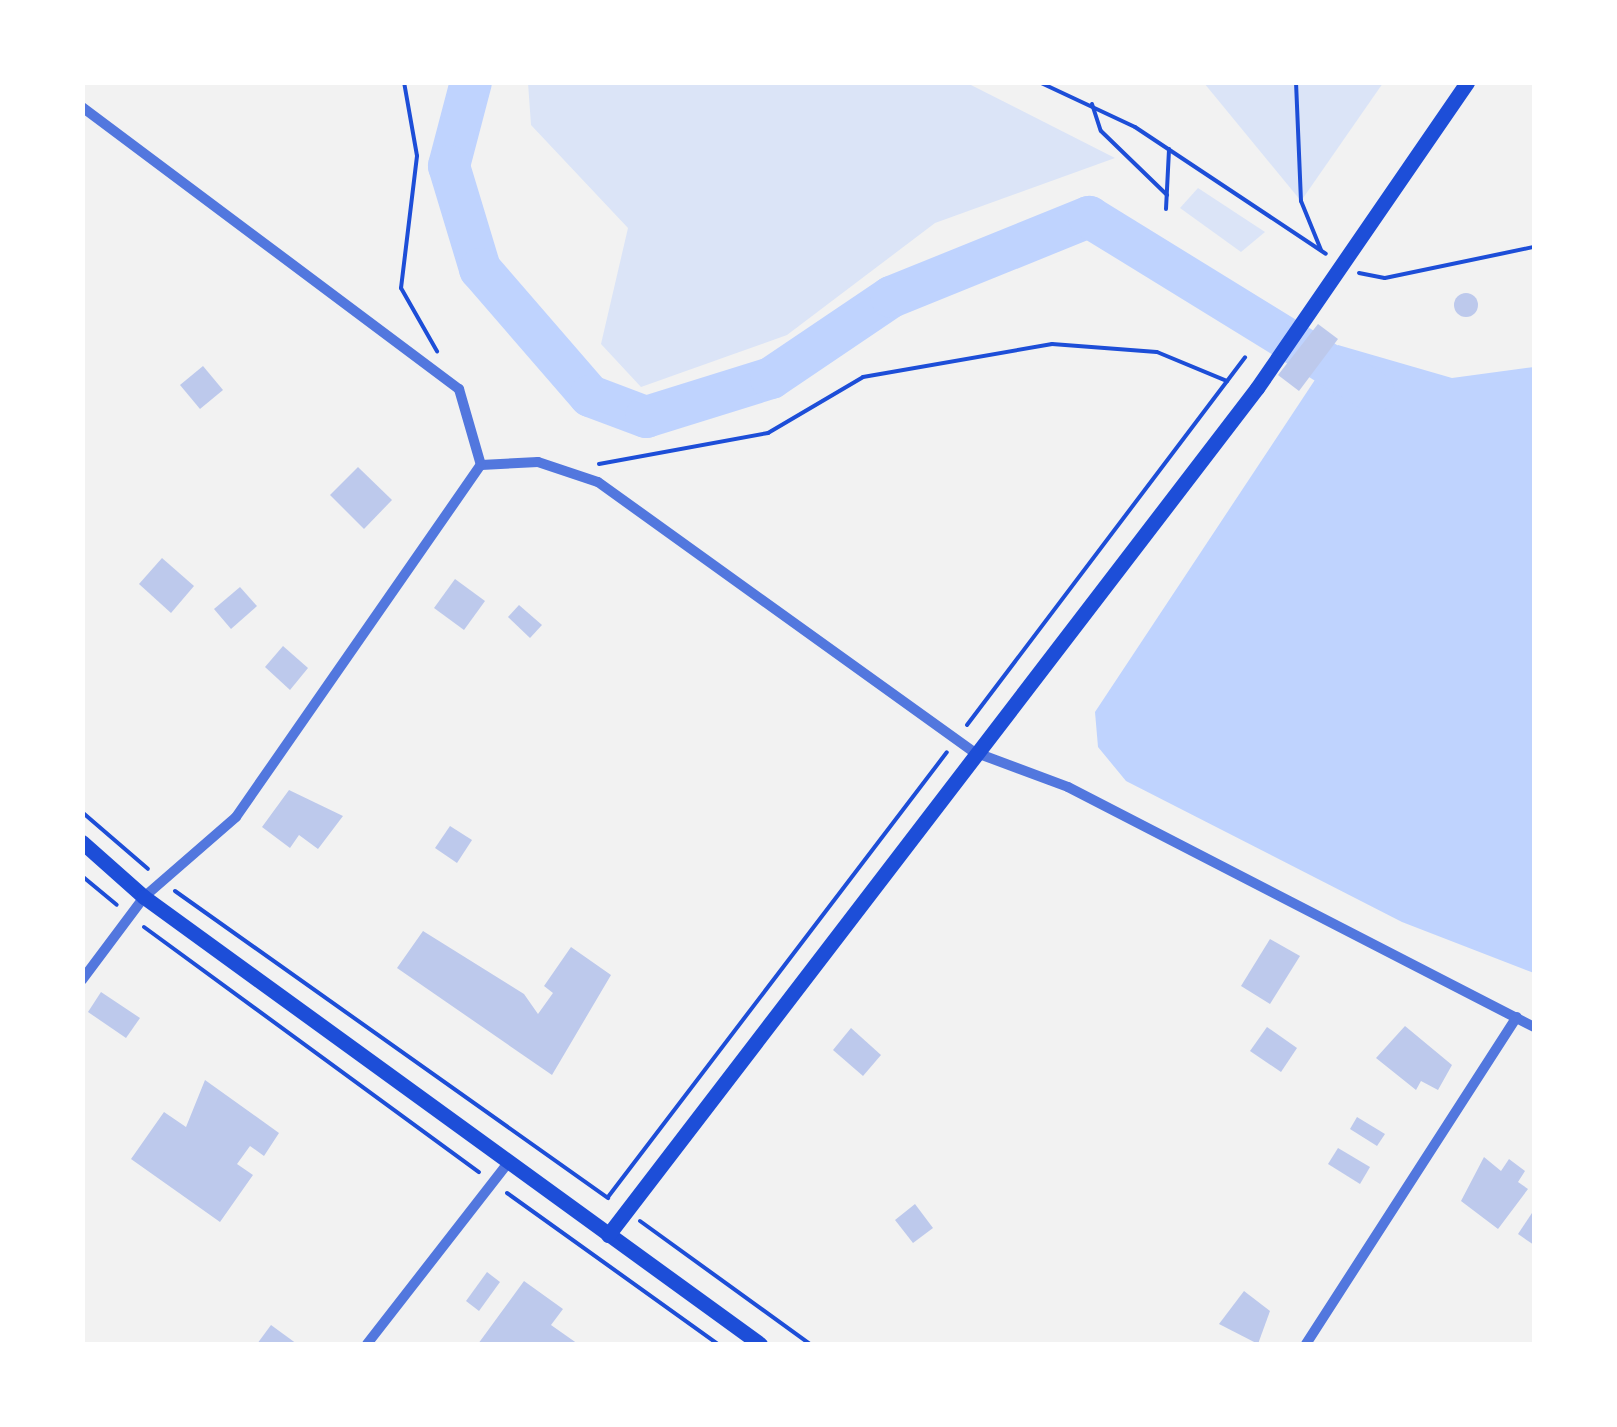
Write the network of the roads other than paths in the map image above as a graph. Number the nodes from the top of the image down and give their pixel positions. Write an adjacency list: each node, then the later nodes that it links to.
1 (1467, 82): 4 (main road)
2 (82, 107): 3 (street)
3 (480, 465): 4 (street); 6 (street)
4 (974, 752): 8 (street); 11 (main road)
5 (82, 842): 6 (main road)
6 (144, 897): 7 (street); 10 (main road)
7 (82, 980)
8 (1517, 1017): 9 (street); 14 (street)
9 (1534, 1028)
10 (507, 1164): 11 (main road); 12 (street)
11 (608, 1235): 13 (main road)
12 (367, 1344)
13 (760, 1344)
14 (1306, 1344)

